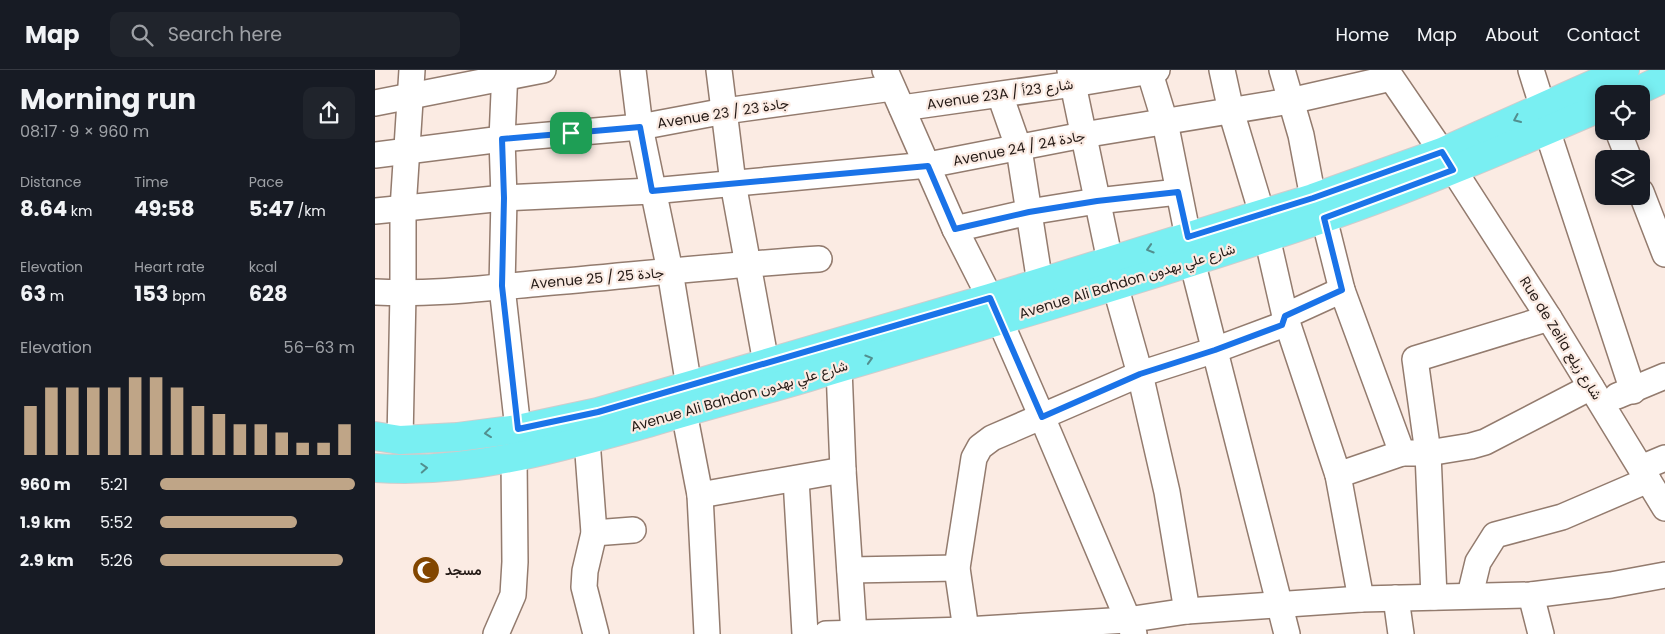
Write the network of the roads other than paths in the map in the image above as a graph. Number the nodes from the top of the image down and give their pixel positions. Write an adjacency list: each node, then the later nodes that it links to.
1 (412, 70): 17 (street)
2 (543, 70): 9 (street)
3 (633, 70): 24 (street)
4 (719, 70): 20 (street)
5 (1222, 70): 21 (street)
6 (1281, 70): 18 (street)
7 (1531, 70): 22 (street)
8 (1152, 71): 11 (street, Avenue 23A / شارع 23أ); 23 (street)
9 (505, 74): 17 (street); 26 (street)
10 (1388, 74): 18 (street, Avenue 24 / جادة 24); 30 (street, Rue de Zeila شارع زيلع)
11 (1071, 77): 16 (street, Avenue 23A / شارع 23أ); 25 (street)
12 (1665, 78): 14 (main road)
13 (1607, 82): 22 (main road, Avenue Ali Bahdon شارع علي بهدون)
14 (1650, 85)
15 (893, 89): 16 (street, Avenue 23A / شارع 23أ); 20 (street, Avenue 23 / جادة 23); 31 (street)
16 (1000, 94): 27 (street)
17 (410, 97): 19 (street); 28 (street)
18 (1290, 101): 21 (street, Avenue 24 / جادة 24); 38 (street)
19 (375, 103)
20 (725, 111): 24 (street, Avenue 23 / جادة 23); 32 (street)
21 (1231, 111): 23 (street, Avenue 24 / جادة 24); 42 (street)
22 (1545, 119): 30 (main road, Avenue Ali Bahdon شارع علي بهدون); 63 (street)
23 (1165, 122): 25 (street, Avenue 24 / جادة 24); 34 (street)
24 (640, 127): 26 (street, Avenue 23 / جادة 23); 33 (street)
25 (1083, 135): 27 (street, Avenue 24 / جادة 24); 36 (street)
26 (502, 139): 28 (street, Avenue 23 / جادة 23); 35 (street)
27 (1019, 149): 31 (street, Avenue 24 / جادة 24); 41 (street)
28 (406, 151): 29 (street, Avenue 23 / جادة 23); 39 (street)
29 (375, 155)
30 (1447, 161): 38 (main road, Avenue Ali Bahdon شارع علي بهدون); 57 (street, Rue de Zeila شارع زيلع)
31 (928, 166): 32 (street, Avenue 24 / جادة 24); 43 (street)
32 (733, 183): 33 (street, Avenue 24 / جادة 24); 47 (street)
33 (652, 191): 35 (street, Avenue 24 / جادة 24); 48 (street)
34 (1178, 192): 36 (street); 44 (street)
35 (504, 198): 39 (street, Avenue 24 / جادة 24); 51 (street)
36 (1097, 201): 41 (street); 49 (street)
37 (1646, 205): 45 (street)
38 (1319, 208): 42 (main road, Avenue Ali Bahdon شارع علي بهدون); 52 (street)
39 (403, 209): 40 (street, Avenue 24 / جادة 24); 54 (street)
40 (375, 211)
41 (1029, 212): 43 (street); 50 (street)
42 (1265, 225): 44 (main road, Avenue Ali Bahdon شارع علي بهدون); 56 (street)
43 (955, 229): 55 (street)
44 (1190, 249): 49 (main road, Avenue Ali Bahdon شارع علي بهدون); 58 (street)
45 (1665, 254)
46 (819, 259): 47 (street, Avenue 25 / جادة 25)
47 (747, 263): 48 (street, Avenue 25 / جادة 25); 59 (street)
48 (670, 271): 51 (street, Avenue 25 / جادة 25); 65 (street)
49 (1112, 273): 50 (main road, Avenue Ali Bahdon شارع علي بهدون); 55 (main road, Avenue Ali Bahdon شارع علي بهدون); 61 (street)
50 (1039, 283): 55 (main road, Avenue Ali Bahdon شارع علي بهدون)
51 (502, 286): 54 (street, Avenue 25 / جادة 25); 67 (street)
52 (1342, 290): 56 (street); 70 (street)
53 (375, 292): 54 (street, Avenue 25 / جادة 25)
54 (403, 293): 68 (street)
55 (994, 309): 59 (main road, Avenue Ali Bahdon شارع علي بهدون); 60 (main road, Avenue Ali Bahdon شارع علي بهدون, one-way to 55); 66 (street)
56 (1285, 316): 58 (street); 77 (street)
57 (1549, 318): 64 (street, Rue de Zeila شارع زيلع); 71 (street)
58 (1215, 350): 61 (street); 91 (street)
59 (766, 363): 65 (main road, Avenue Ali Bahdon شارع علي بهدون)
60 (839, 368): 65 (main road, Avenue Ali Bahdon شارع علي بهدون); 75 (street)
61 (1140, 374): 66 (street); 92 (street)
62 (1665, 376): 63 (street)
63 (1633, 391): 64 (street)
64 (1596, 394): 71 (street); 76 (street, Rue de Zeila شارع زيلع)
65 (689, 402): 67 (main road, Avenue Ali Bahdon شارع علي بهدون); 69 (main road, Avenue Ali Bahdon شارع علي بهدون); 79 (street)
66 (1042, 417): 83 (street); 93 (street)
67 (518, 429): 68 (main road, Avenue Ali Bahdon شارع علي بهدون, one-way to 68)
68 (387, 438)
69 (587, 440): 72 (main road, Avenue Ali Bahdon شارع علي بهدون); 82 (street)
70 (1402, 452): 71 (street); 77 (street)
71 (1428, 453): 88 (street)
72 (514, 458): 74 (main road, Avenue Ali Bahdon شارع علي بهدون, one-way to 72); 95 (street)
73 (1665, 458): 76 (street)
74 (375, 468)
75 (843, 470): 78 (street); 84 (street)
76 (1645, 474): 80 (street, Rue de Zeila شارع زيلع); 87 (street)
77 (1338, 475): 89 (street)
78 (796, 479): 79 (street); 98 (street)
79 (700, 495): 97 (street)
80 (1665, 508)
81 (633, 530): 82 (street)
82 (594, 533): 96 (street)
83 (957, 568): 84 (street); 94 (street)
84 (850, 570): 100 (street)
85 (1665, 575): 86 (street)
86 (1531, 595): 87 (street); 103 (street)
87 (1470, 596): 88 (street)
88 (1434, 597): 90 (street)
89 (1361, 598): 90 (street); 91 (street)
90 (1396, 598): 102 (street)
91 (1279, 604): 92 (street); 101 (street)
92 (1187, 611): 93 (street)
93 (1130, 627): 94 (street)
94 (966, 630): 100 (street)
95 (496, 634)
96 (596, 634)
97 (707, 634)
98 (805, 634)
99 (826, 634): 100 (street)
100 (854, 634)
101 (1287, 634)
102 (1401, 634)
103 (1541, 634)

